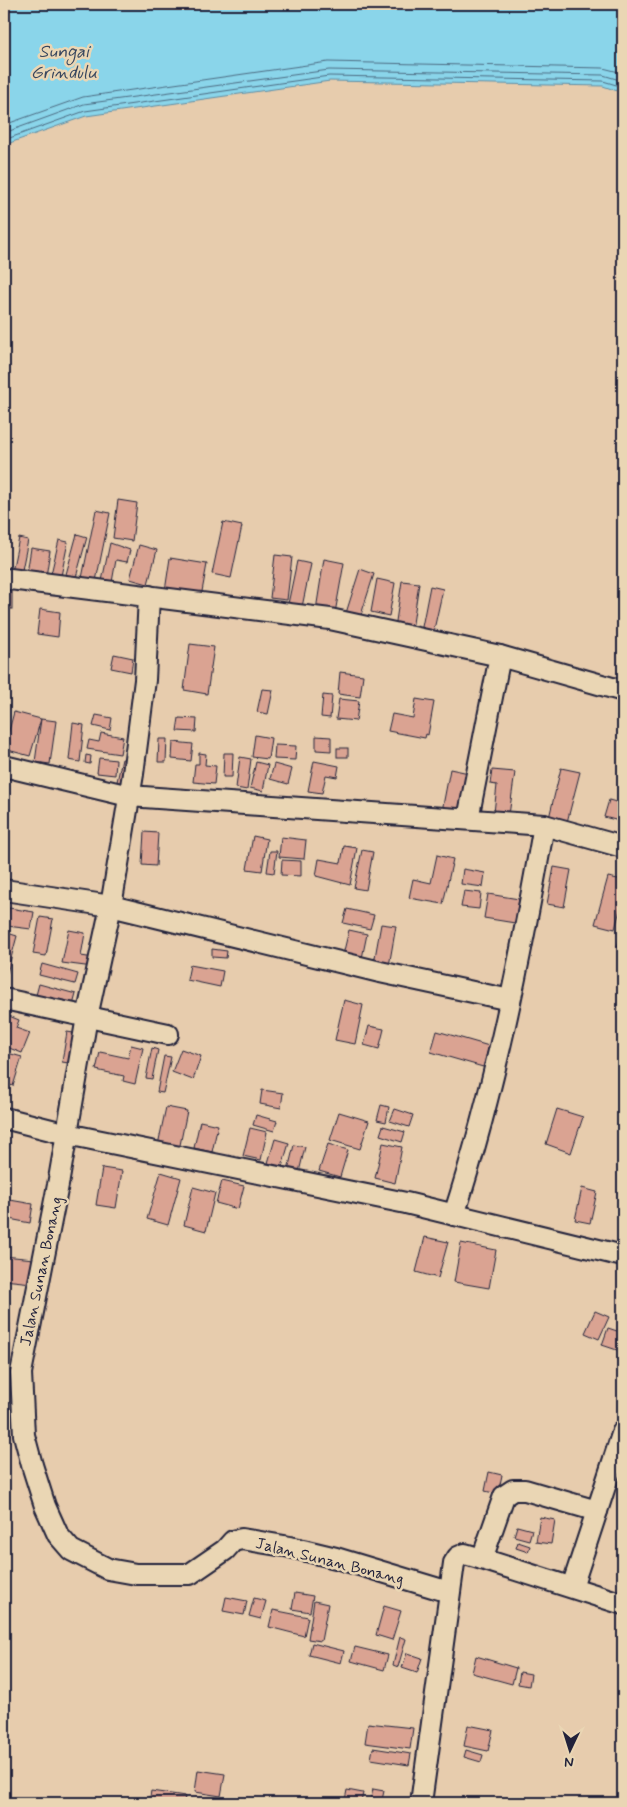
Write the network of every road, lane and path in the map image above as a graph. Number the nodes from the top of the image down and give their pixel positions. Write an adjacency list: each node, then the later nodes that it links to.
1 (10, 579): 2 (street)
2 (149, 596): 3 (street); 6 (street, Jalan Sunan Bonang)
3 (500, 656): 4 (street); 7 (street)
4 (623, 691)
5 (4, 766): 6 (street)
6 (129, 796): 7 (street); 11 (street, Jalan Sunan Bonang)
7 (468, 820): 8 (street)
8 (544, 825): 9 (street); 13 (street)
9 (623, 847)
10 (4, 890): 11 (street)
11 (111, 906): 13 (street); 14 (street, Jalan Sunan Bonang)
12 (4, 999): 14 (street)
13 (510, 1000): 18 (street)
14 (87, 1017): 15 (street); 17 (street, Jalan Sunan Bonang)
15 (168, 1034)
16 (4, 1118): 17 (street)
17 (67, 1134): 18 (street); 24 (street, Jalan Sunan Bonang)
18 (454, 1215): 19 (street)
19 (623, 1256)
20 (623, 1431): 21 (street)
21 (597, 1511): 22 (street); 23 (street)
22 (482, 1559): 23 (street); 24 (street)
23 (572, 1587): 25 (street)
24 (450, 1592): 26 (street)
25 (623, 1604)
26 (421, 1803)

